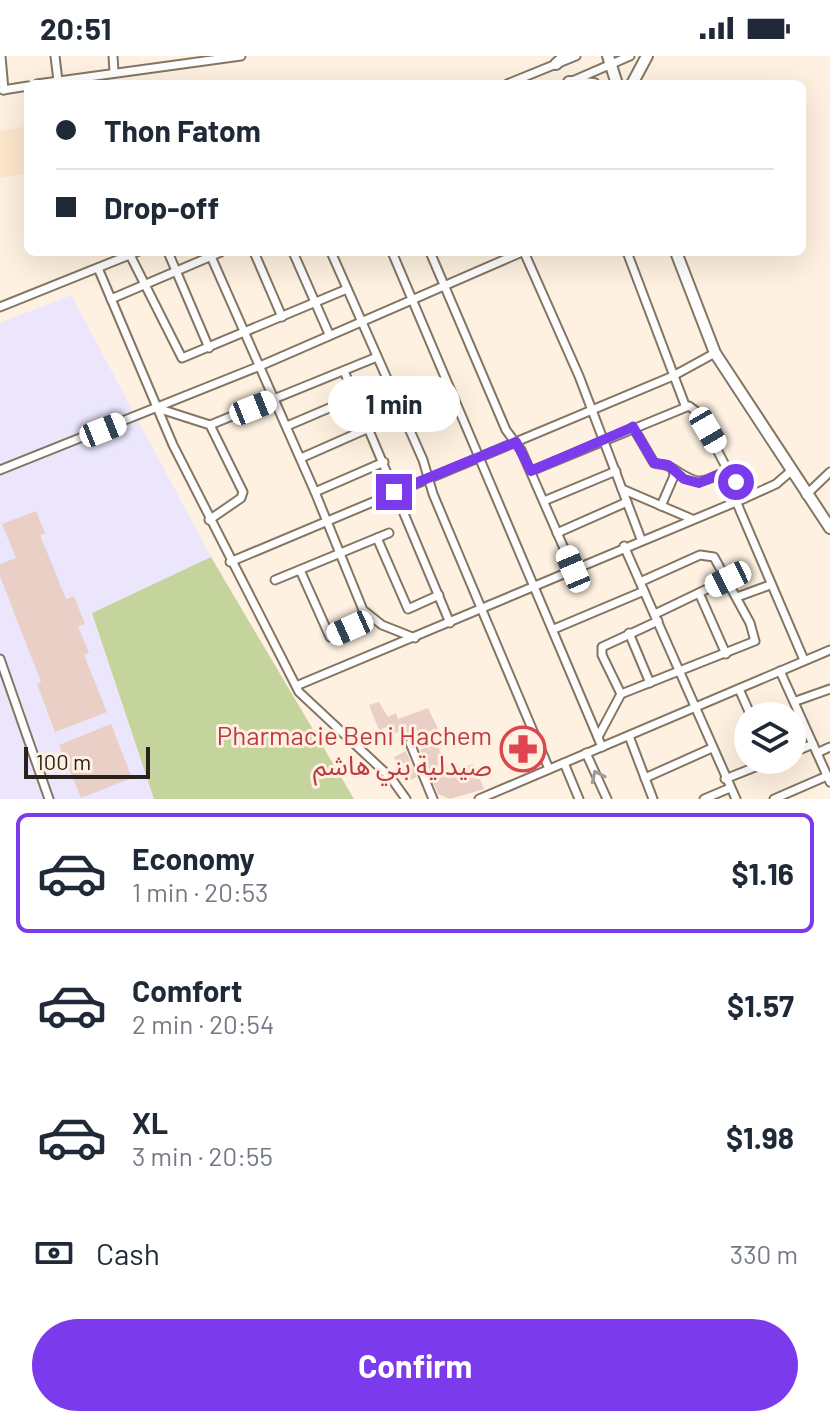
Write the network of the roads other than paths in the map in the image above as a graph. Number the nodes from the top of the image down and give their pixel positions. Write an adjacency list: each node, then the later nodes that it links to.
1 (1, 56): 20 (street)
2 (55, 56): 13 (street)
3 (113, 56): 12 (street)
4 (241, 56): 9 (street)
5 (565, 56): 11 (main road)
6 (576, 56): 11 (street)
7 (630, 56): 10 (street)
8 (647, 56): 18 (main road)
9 (186, 59): 12 (street)
10 (609, 60): 16 (street); 17 (main road)
11 (556, 64): 15 (street)
12 (114, 72): 14 (street)
13 (58, 80)
14 (64, 80)
15 (517, 80)
16 (572, 80)
17 (616, 80)
18 (634, 80)
19 (24, 87): 20 (street)
20 (2, 90)
21 (127, 256): 35 (street)
22 (135, 256): 37 (street)
23 (170, 256): 36 (street)
24 (206, 256): 36 (street)
25 (211, 256): 46 (street)
26 (256, 256): 44 (street)
27 (295, 256): 42 (street)
28 (333, 256): 39 (street)
29 (394, 256): 41 (street)
30 (432, 256): 38 (street)
31 (514, 256): 38 (street)
32 (525, 256): 59 (street)
33 (628, 256): 53 (street)
34 (678, 256): 49 (main road)
35 (98, 268): 40 (street); 43 (street)
36 (176, 271): 37 (street); 48 (street)
37 (144, 285): 40 (street); 48 (street)
38 (445, 286): 41 (street); 65 (street)
39 (347, 289): 42 (street); 45 (street)
40 (111, 299): 58 (street)
41 (412, 300): 45 (street); 66 (street)
42 (315, 302): 44 (street); 47 (street)
43 (0, 307)
44 (282, 317): 46 (street)
45 (360, 321): 47 (street); 50 (street)
46 (246, 332): 48 (street); 51 (street)
47 (329, 334): 51 (street)
48 (209, 348)
49 (715, 353): 53 (street); 74 (main road)
50 (377, 357): 52 (street); 54 (street)
51 (260, 366): 55 (street); 58 (street)
52 (344, 371): 55 (street); 56 (street)
53 (673, 376): 57 (street); 59 (street)
54 (391, 388): 56 (street); 76 (street)
55 (275, 399): 60 (street); 61 (street)
56 (356, 400): 61 (street); 63 (street)
57 (685, 405): 62 (street); 71 (street)
58 (157, 408): 60 (street); 70 (street); 86 (street)
59 (592, 410): 64 (street); 65 (street)
60 (210, 425): 86 (street)
61 (287, 426): 67 (street)
62 (633, 427): 64 (street); 69 (street)
63 (369, 428): 67 (street); 68 (street)
64 (603, 439): 72 (street); 73 (street)
65 (516, 442): 66 (street); 72 (street)
66 (479, 456): 76 (street); 102 (street)
67 (301, 458): 78 (street)
68 (384, 462): 78 (street); 79 (street)
69 (673, 469): 71 (street); 84 (street)
70 (0, 470)
71 (729, 470): 81 (street)
72 (531, 471): 82 (street)
73 (616, 471): 77 (street); 82 (street)
74 (791, 471): 80 (main road); 81 (street)
75 (830, 472): 80 (street)
76 (428, 477): 79 (street); 107 (street)
77 (622, 489): 83 (street); 84 (street)
78 (315, 492): 87 (street)
79 (394, 492): 87 (street); 105 (street)
80 (806, 495): 88 (main road)
81 (739, 500): 85 (street); 101 (street)
82 (544, 501): 90 (street)
83 (627, 502): 90 (street); 92 (street)
84 (661, 506): 85 (street)
85 (692, 519): 92 (street)
86 (209, 520): 95 (street)
87 (327, 522): 94 (street); 95 (street)
88 (830, 528)
89 (389, 533): 91 (street)
90 (557, 533): 96 (street)
91 (377, 538): 94 (street); 105 (street)
92 (641, 539): 93 (street)
93 (624, 546): 96 (street); 100 (street)
94 (339, 554): 97 (street); 109 (street)
95 (230, 562): 121 (street)
96 (573, 569): 102 (street)
97 (300, 570): 99 (street); 109 (street)
98 (728, 579): 100 (street); 104 (street); 106 (street)
99 (275, 580)
100 (640, 582): 103 (street)
101 (770, 585): 106 (street); 117 (street)
102 (535, 586): 107 (street); 111 (street)
103 (644, 591): 108 (street); 111 (street)
104 (699, 593): 108 (street); 115 (street)
105 (439, 595): 110 (street)
106 (737, 597): 115 (street)
107 (480, 609): 110 (street); 138 (street)
108 (657, 618): 112 (street); 118 (street)
109 (371, 619): 113 (street)
110 (450, 623): 113 (street)
111 (554, 629): 129 (street)
112 (629, 633): 120 (street); 124 (street)
113 (415, 638): 121 (street)
114 (830, 650): 117 (street)
115 (726, 654): 118 (street)
116 (0, 659): 144 (street)
117 (804, 660): 119 (street)
118 (681, 670): 120 (street); 127 (street)
119 (780, 671): 122 (street); 125 (street)
120 (650, 683): 124 (street)
121 (296, 686): 145 (street)
122 (739, 689): 126 (street); 127 (street)
123 (830, 689): 125 (street)
124 (621, 694): 129 (street)
125 (796, 701): 134 (street)
126 (745, 702)
127 (697, 707): 128 (street); 133 (street)
128 (629, 736): 131 (street); 140 (street)
129 (598, 737): 131 (street)
130 (410, 743): 146 (street)
131 (602, 747): 136 (street)
132 (830, 747): 134 (street)
133 (712, 748): 140 (street); 141 (street)
134 (815, 748): 135 (street); 142 (street)
135 (806, 750)
136 (586, 753): 137 (street); 149 (street, one-way to 136)
137 (564, 763): 138 (street); 148 (street)
138 (549, 769): 147 (street)
139 (737, 774): 141 (street)
140 (645, 778): 150 (street)
141 (725, 779): 143 (street)
142 (828, 779): 153 (street)
143 (730, 788): 151 (street); 152 (street)
144 (49, 799)
145 (406, 799)
146 (433, 799)
147 (479, 799)
148 (579, 799)
149 (607, 799)
150 (653, 799)
151 (704, 799)
152 (736, 799)
153 (774, 799)

